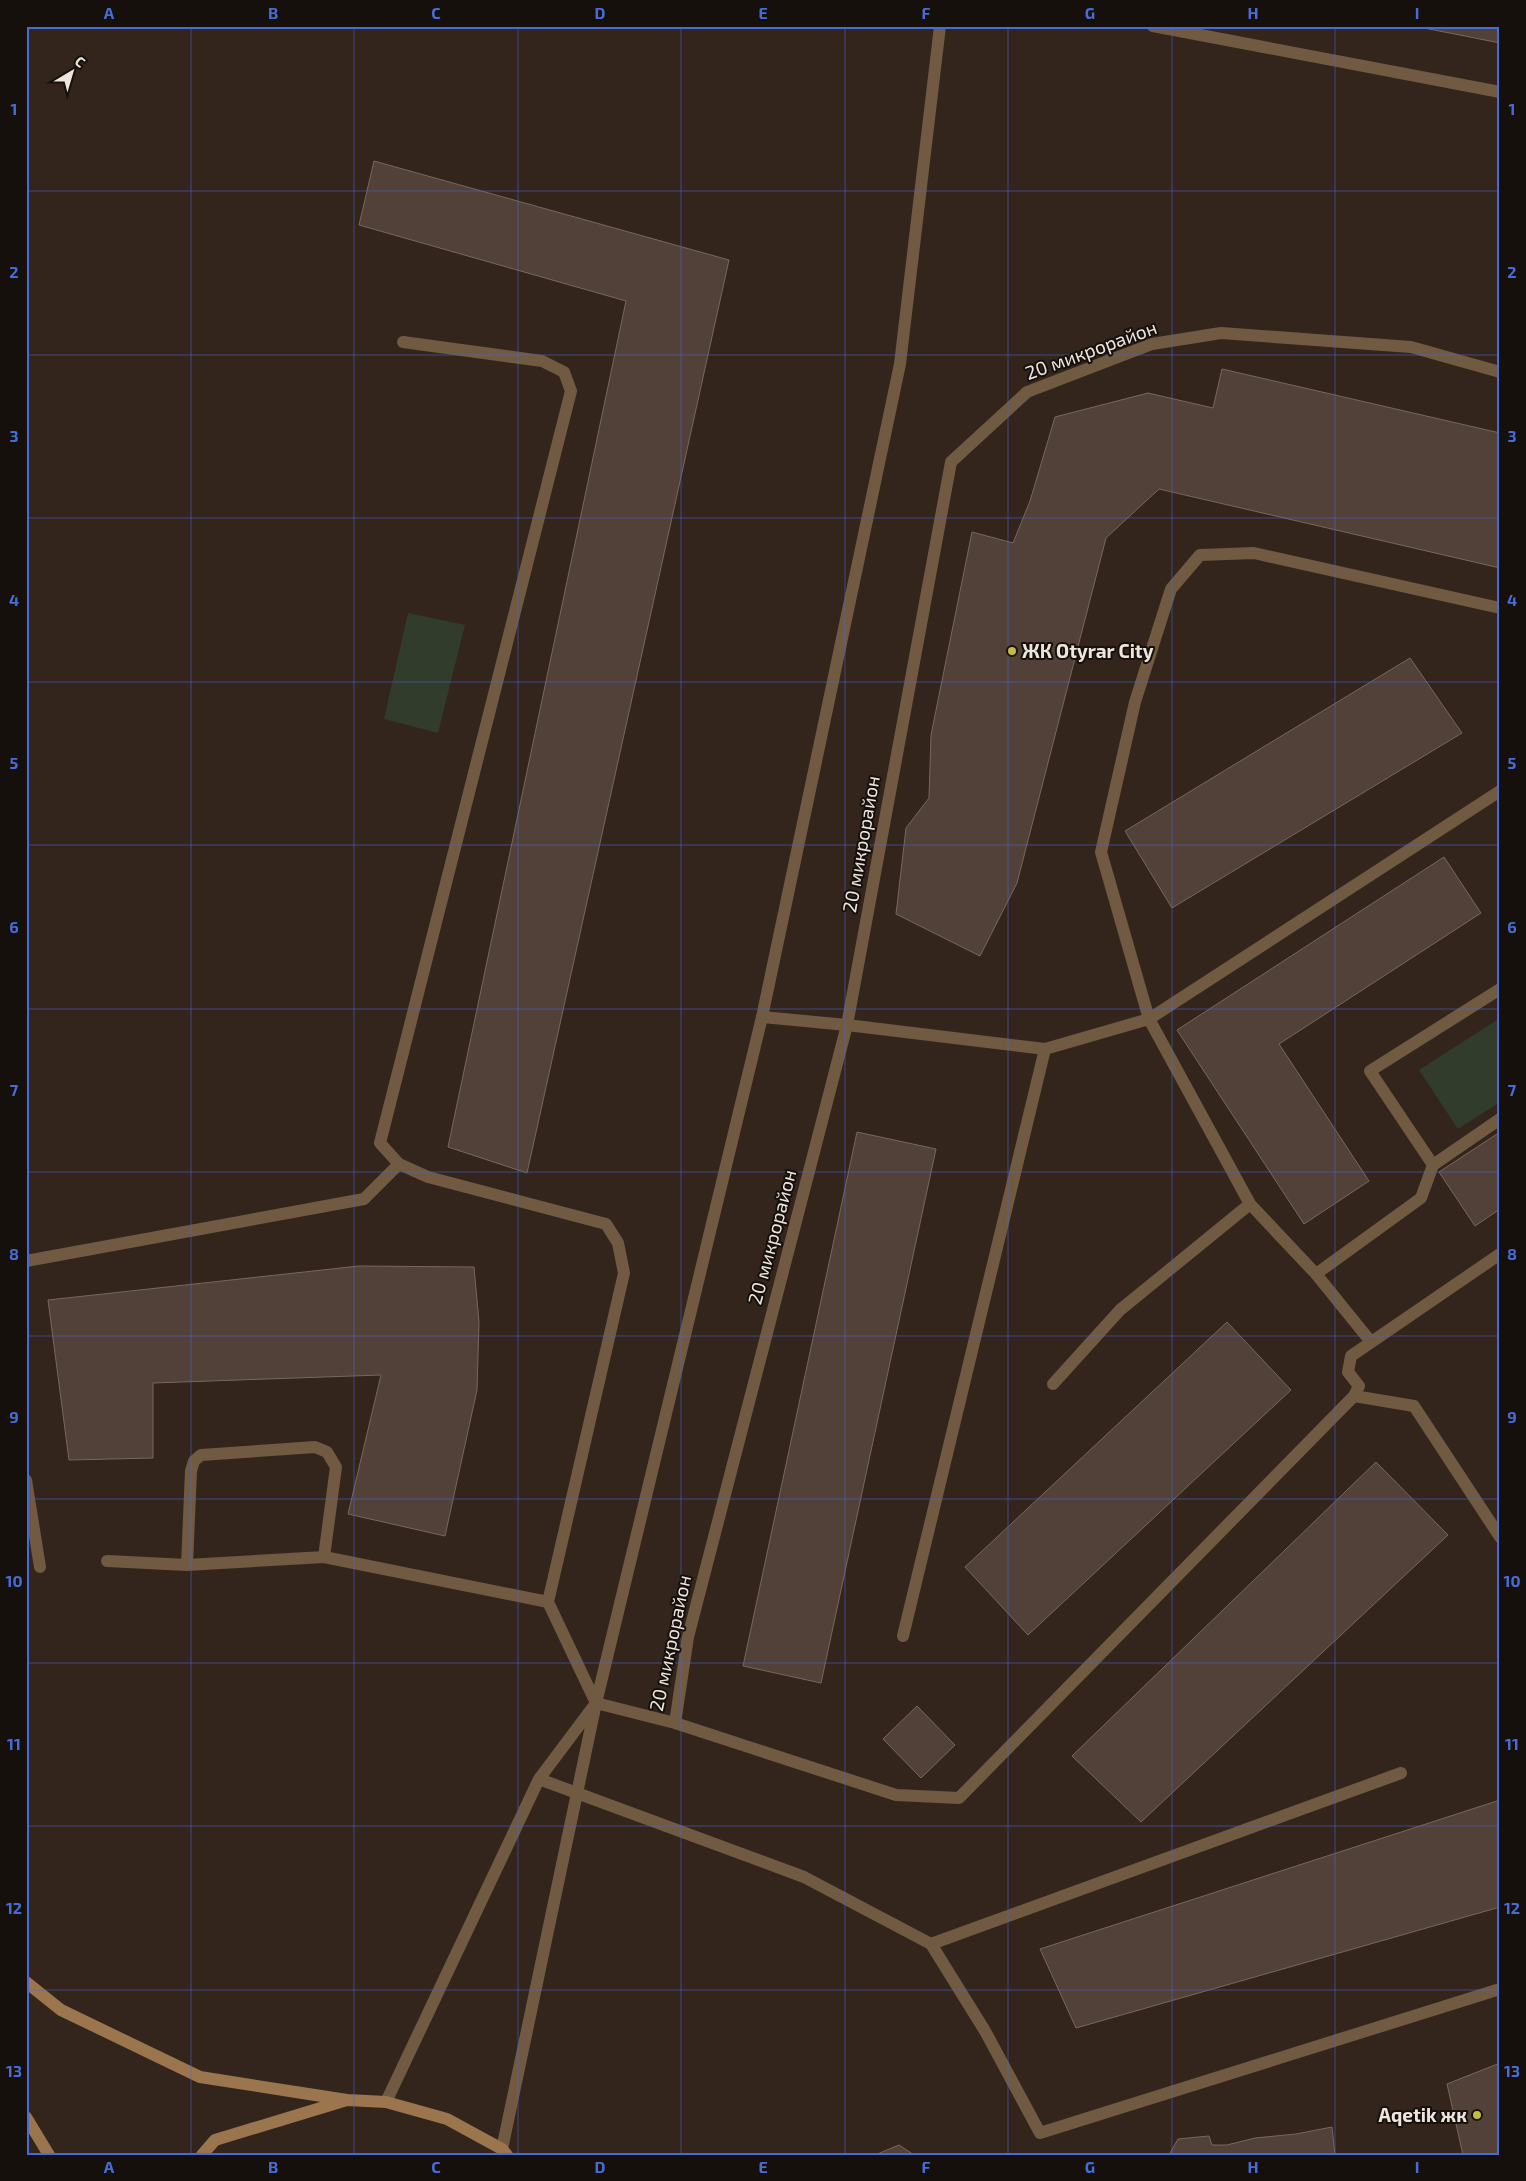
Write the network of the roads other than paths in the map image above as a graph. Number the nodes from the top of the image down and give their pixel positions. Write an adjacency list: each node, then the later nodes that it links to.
1 (940, 26): 9 (street)
2 (1153, 26): 3 (street)
3 (1500, 92)
4 (403, 342): 14 (street)
5 (1500, 372): 11 (street, 20 микрорайон)
6 (1500, 608): 10 (street)
7 (1500, 791): 10 (street)
8 (1500, 989): 15 (street)
9 (762, 1017): 11 (street); 31 (street)
10 (1150, 1019): 12 (street); 16 (street)
11 (847, 1025): 12 (street); 32 (street, 20 микрорайон)
12 (1045, 1049): 30 (street)
13 (1500, 1119): 15 (street)
14 (399, 1164): 18 (street); 29 (street)
15 (1433, 1165): 19 (street)
16 (1250, 1204): 19 (street); 21 (street)
17 (1500, 1254): 20 (street)
18 (26, 1261)
19 (1316, 1274): 20 (street)
20 (1371, 1342): 22 (street)
21 (1053, 1384)
22 (1354, 1396): 24 (street); 32 (street)
23 (26, 1480): 28 (street)
24 (1500, 1537)
25 (324, 1557): 27 (street); 27 (street); 29 (street)
26 (107, 1561): 27 (street)
27 (187, 1565)
28 (40, 1567)
29 (548, 1602): 31 (street)
30 (903, 1636)
31 (596, 1704): 32 (street, 20 микрорайон); 34 (street); 35 (street)
32 (675, 1723)
33 (1401, 1774): 36 (street)
34 (539, 1779): 35 (street); 40 (street)
35 (577, 1792): 36 (street); 42 (street)
36 (931, 1944): 38 (street)
37 (26, 1982): 39 (main road)
38 (1500, 1989)
39 (347, 2100): 40 (main road); 44 (main road)
40 (386, 2102): 42 (main road)
41 (26, 2117): 43 (main road)
42 (504, 2152)
43 (49, 2155)
44 (202, 2155)

